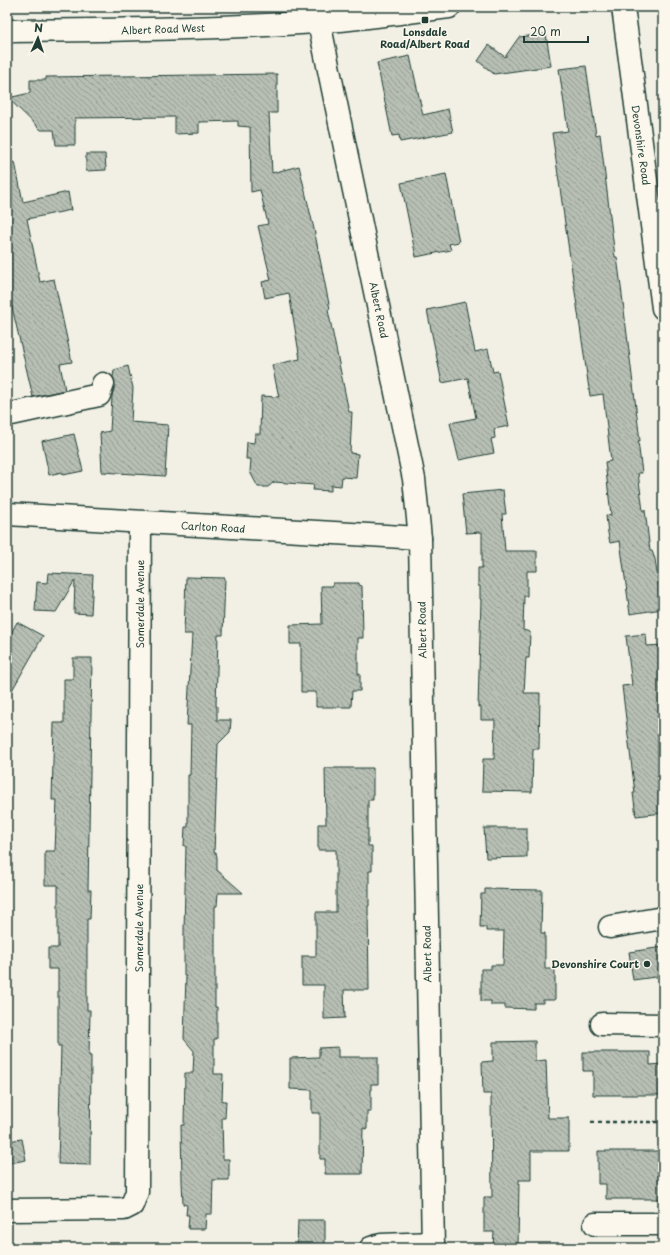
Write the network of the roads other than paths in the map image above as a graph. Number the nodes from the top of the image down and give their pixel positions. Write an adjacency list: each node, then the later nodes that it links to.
1 (449, 7): 3 (street, Albert Road West)
2 (623, 7): 5 (street, Devonshire Road)
3 (325, 16): 4 (street, Albert Road West); 10 (street, Albert Road)
4 (7, 31)
5 (663, 308)
6 (103, 384): 7 (street)
7 (7, 416)
8 (7, 514): 9 (street, Carlton Road)
9 (140, 523): 10 (street, Carlton Road); 15 (street, Somerdale Avenue)
10 (420, 538): 18 (street, Albert Road)
11 (663, 918): 12 (street)
12 (610, 927)
13 (602, 1024): 14 (street)
14 (663, 1025)
15 (7, 1210)
16 (595, 1224): 17 (street)
17 (663, 1224)
18 (433, 1245): 19 (street)
19 (371, 1248)

